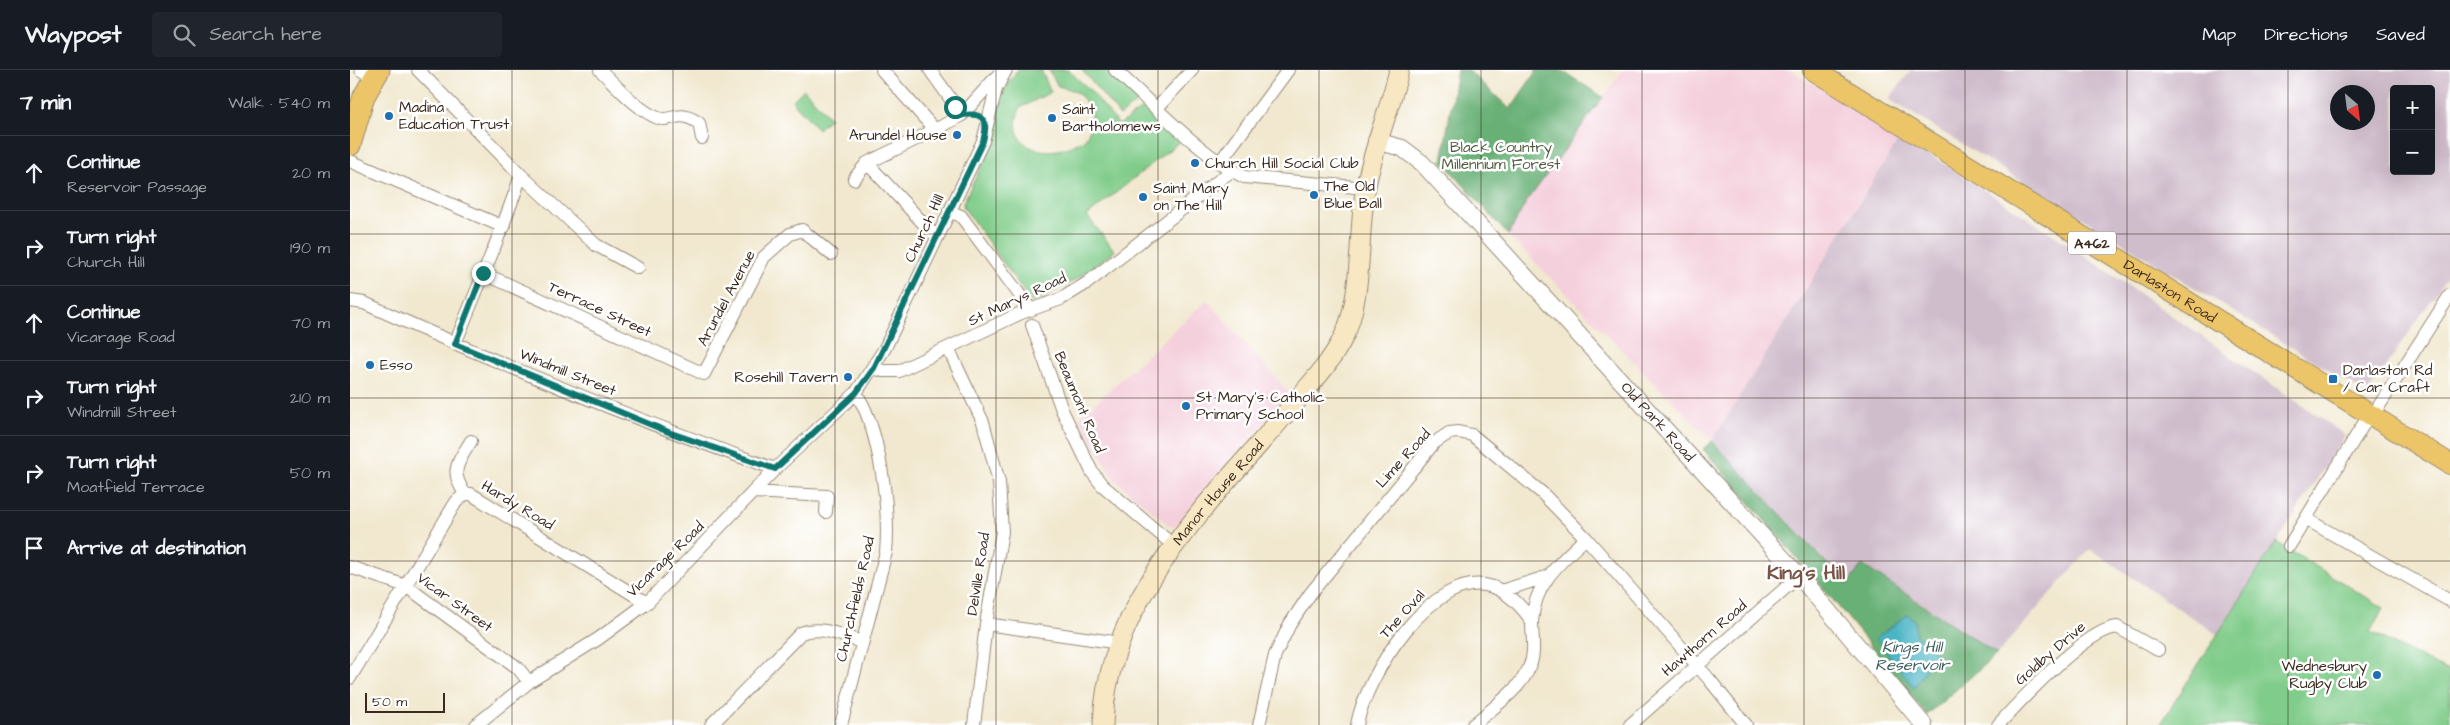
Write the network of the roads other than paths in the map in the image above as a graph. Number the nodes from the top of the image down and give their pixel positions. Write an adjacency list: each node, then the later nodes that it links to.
1 (418, 70): 25 (street)
2 (600, 70): 19 (street)
3 (882, 70): 17 (street)
4 (930, 70): 15 (street)
5 (1002, 70): 15 (street)
6 (1006, 70): 16 (street, Church Hill)
7 (1115, 70): 14 (street)
8 (1192, 70): 14 (street)
9 (1288, 70): 23 (street)
10 (1399, 70): 20 (main road, Manor House Road)
11 (1813, 70): 43 (main road, Darlaston Road / A462)
12 (368, 72): 13 (highway)
13 (354, 94): 18 (highway)
14 (1157, 108): 23 (street)
15 (962, 115): 16 (street); 17 (street)
16 (986, 129): 28 (street, Church Hill)
17 (935, 130): 22 (street)
18 (352, 131)
19 (702, 138)
20 (1376, 141): 27 (main road, Manor House Road); 55 (street, Old Park Road)
21 (350, 161): 29 (street)
22 (866, 163): 26 (street); 30 (street)
23 (1220, 163): 24 (street)
24 (1231, 171): 27 (street); 36 (street, St Marys Road)
25 (522, 175): 29 (street); 32 (street)
26 (854, 179)
27 (1366, 188): 52 (main road, Manor House Road)
28 (949, 211): 30 (street, Church Hill); 36 (street)
29 (504, 227): 33 (street)
30 (937, 238): 40 (street, Church Hill)
31 (831, 254): 41 (street, Arundel Avenue)
32 (638, 268)
33 (483, 273): 38 (street); 41 (street, Terrace Street)
34 (2450, 295): 43 (street)
35 (350, 302): 38 (street, Windmill Street)
36 (1031, 310): 39 (street, St Marys Road)
37 (1032, 325): 52 (street, Beaumont Road)
38 (455, 344): 46 (street, Windmill Street)
39 (948, 348): 40 (street, St Marys Road); 62 (street, Delville Road)
40 (874, 368): 42 (street, Church Hill)
41 (704, 374)
42 (856, 393): 46 (street, Vicarage Road); 63 (street, Churchfields Road)
43 (2371, 415): 45 (main road, Darlaston Road / A462); 50 (street)
44 (471, 441): 48 (street)
45 (2450, 464)
46 (775, 469): 47 (street, Vicarage Road)
47 (753, 492): 49 (street); 60 (street, Vicarage Road)
48 (465, 494): 57 (street, Hardy Road); 60 (street, Hardy Road)
49 (826, 512)
50 (2306, 519): 53 (street); 59 (street)
51 (1586, 538): 56 (street); 66 (street, Lime Road); 74 (street, Lime Road)
52 (1173, 546): 64 (main road, Manor House Road)
53 (2289, 546)
54 (350, 567): 57 (street, Vicar Street)
55 (1800, 576): 66 (street, Hawthorn Road); 79 (street, Old Park Road)
56 (1546, 577): 58 (street); 61 (street)
57 (406, 586): 67 (street, Hardy Road); 68 (street, Vicar Street)
58 (1501, 591): 61 (street, The Oval); 75 (street, The Oval)
59 (2450, 601)
60 (646, 603): 68 (street, Vicarage Road)
61 (1532, 621): 76 (street)
62 (986, 624): 64 (street); 72 (street, Delville Road)
63 (862, 642): 70 (street); 71 (street, Churchfields Road)
64 (1120, 643): 73 (main road, Manor House Road)
65 (2158, 650): 80 (street, Goldby Drive)
66 (1698, 666): 77 (street, Hawthorn Road); 78 (street, Lime Road)
67 (350, 678)
68 (529, 682): 69 (street, Vicarage Road)
69 (476, 725)
70 (711, 725)
71 (841, 725)
72 (974, 725)
73 (1103, 725)
74 (1259, 725)
75 (1358, 725)
76 (1473, 725)
77 (1630, 725)
78 (1746, 725)
79 (1924, 725)
80 (1998, 725)

